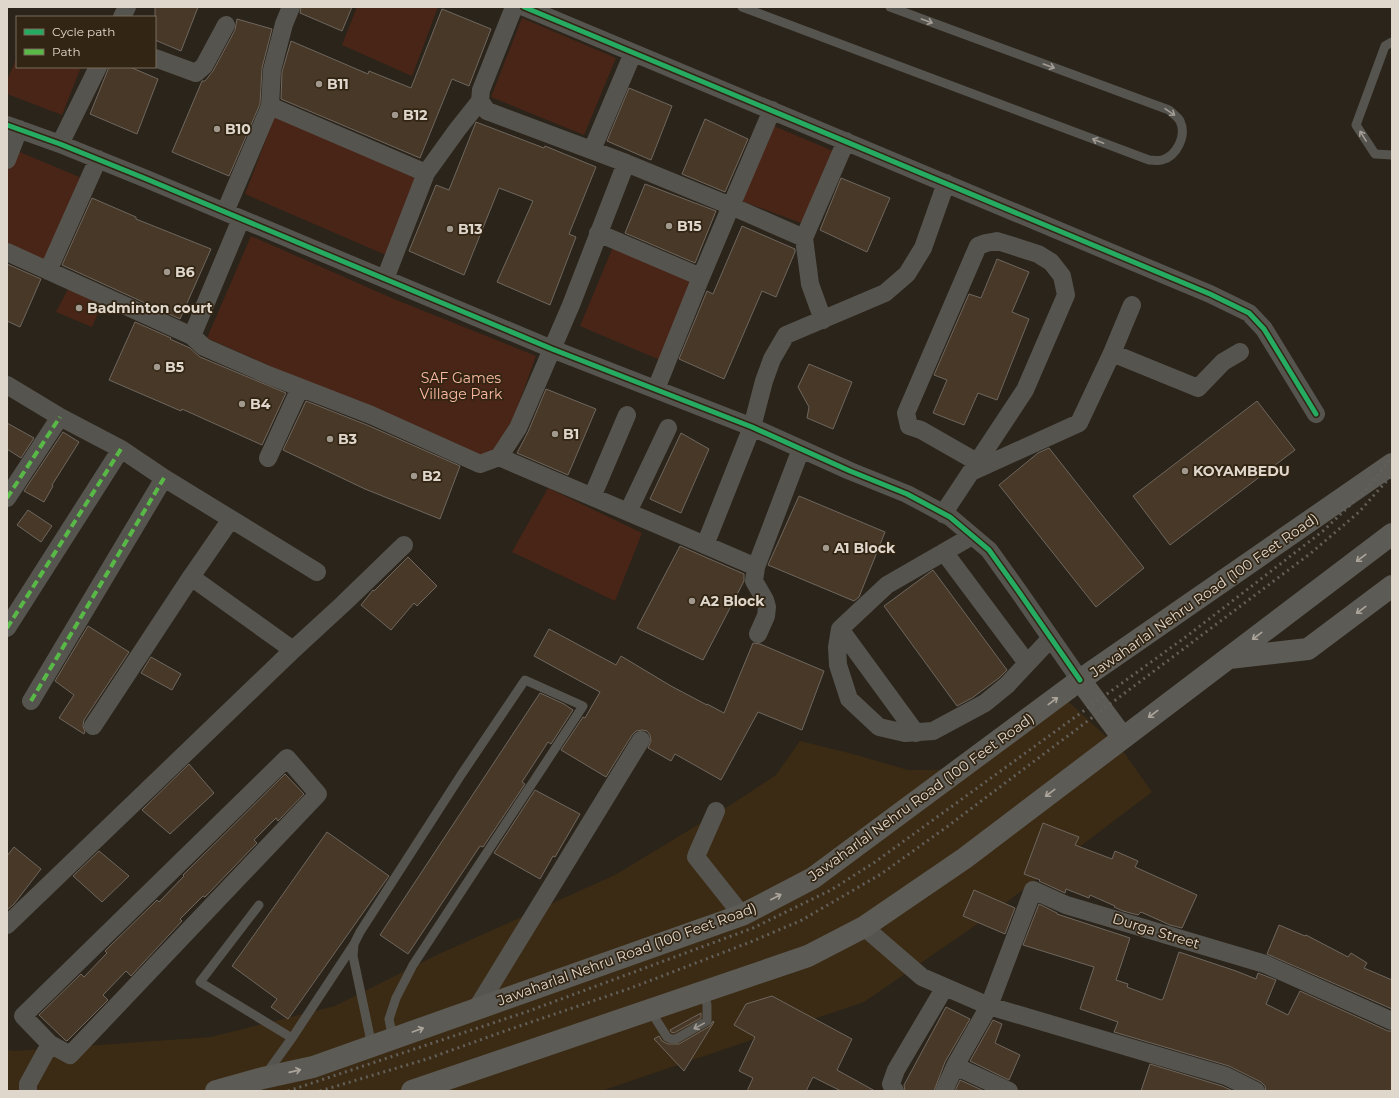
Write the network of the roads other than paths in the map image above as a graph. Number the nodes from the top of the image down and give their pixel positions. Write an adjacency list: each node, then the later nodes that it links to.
1 (127, 7): 7 (street)
2 (291, 7): 14 (street)
3 (514, 7): 13 (street)
4 (524, 7): 10 (street)
5 (742, 7): 6 (lane, one-way to 5)
6 (890, 7)
7 (122, 16)
8 (226, 25): 11 (street)
9 (1392, 42): 20 (lane, one-way to 9)
10 (633, 53): 15 (street); 19 (street)
11 (156, 58)
12 (98, 68): 18 (street)
13 (480, 101): 19 (street); 24 (street)
14 (270, 106): 24 (street); 27 (street)
15 (772, 110): 17 (street); 26 (street)
16 (13, 127): 18 (street); 22 (street)
17 (846, 141): 25 (street); 30 (street)
18 (60, 144): 21 (street)
19 (592, 150): 23 (street)
20 (1392, 155)
21 (98, 159): 27 (street); 32 (street)
22 (7, 160)
23 (626, 163): 26 (street); 29 (street)
24 (426, 173): 34 (street)
25 (946, 183): 36 (street); 44 (street)
26 (731, 206): 30 (street); 33 (street)
27 (225, 212): 28 (street)
28 (241, 219): 34 (street); 37 (street)
29 (598, 234): 33 (street); 38 (street)
30 (804, 238): 36 (street)
31 (7, 252): 32 (street)
32 (48, 271): 37 (street)
33 (701, 277): 43 (street)
34 (385, 279): 38 (street)
35 (1132, 304): 40 (street)
36 (823, 320): 47 (street)
37 (192, 336): 42 (street)
38 (552, 349): 43 (street); 51 (street)
39 (1240, 352): 40 (street)
40 (1112, 353): 54 (street)
41 (7, 385): 46 (street)
42 (300, 388): 51 (street); 52 (street)
43 (656, 389): 47 (street)
44 (1316, 414)
45 (627, 415): 56 (street)
46 (60, 417): 50 (street); 57 (street)
47 (752, 427): 49 (street); 64 (street)
48 (668, 428): 58 (street)
49 (801, 449): 59 (street); 66 (street)
50 (121, 450): 55 (street); 70 (street)
51 (499, 457): 56 (street)
52 (268, 458)
53 (1392, 464): 77 (main road, Jawaharlal Nehru Road (100 Feet Road))
54 (974, 467): 54 (street); 59 (street)
55 (164, 478): 60 (street); 78 (street)
56 (592, 497): 58 (street)
57 (7, 498)
58 (628, 512): 64 (street)
59 (943, 514): 62 (street)
60 (231, 519): 67 (street); 68 (street)
61 (1392, 534): 75 (main road, one-way to 75)
62 (972, 536): 65 (street); 73 (street)
63 (404, 545): 74 (street)
64 (705, 545): 66 (street)
65 (944, 552): 71 (street); 76 (street)
66 (756, 567): 72 (street)
67 (317, 572)
68 (191, 577): 74 (street); 79 (street)
69 (1392, 586): 75 (main road, one-way to 75)
70 (7, 628)
71 (840, 629): 80 (street); 80 (street)
72 (758, 634)
73 (1051, 638): 76 (street); 77 (street)
74 (293, 650): 86 (street)
75 (1228, 658): 81 (main road, one-way to 81)
76 (1027, 664): 80 (street)
77 (1080, 680): 81 (main road); 85 (main road, Jawaharlal Nehru Road (100 Feet Road), one-way to 77)
78 (31, 701)
79 (93, 726)
80 (916, 733)
81 (1123, 738): 87 (main road, one-way to 87)
82 (641, 740): 92 (street)
83 (716, 811): 85 (street)
84 (259, 905): 95 (lane)
85 (742, 915): 92 (main road, Jawaharlal Nehru Road (100 Feet Road))
86 (7, 925)
87 (864, 927): 89 (street); 90 (main road)
88 (354, 944): 95 (lane); 96 (lane); 98 (lane)
89 (945, 987): 91 (street); 104 (street)
90 (704, 992): 93 (main road); 93 (lane, one-way to 93)
91 (989, 1006): 94 (street, Durga Street); 99 (street); 107 (street)
92 (477, 1008): 96 (main road, Jawaharlal Nehru Road (100 Feet Road), one-way to 92)
93 (650, 1010): 103 (main road)
94 (1392, 1021)
95 (292, 1038): 100 (lane)
96 (393, 1039): 98 (main road, Jawaharlal Nehru Road (100 Feet Road))
97 (50, 1044): 97 (street); 101 (street)
98 (372, 1046): 100 (main road, Jawaharlal Nehru Road (100 Feet Road), one-way to 98)
99 (955, 1066): 105 (street); 106 (street)
100 (263, 1078): 102 (main road, Jawaharlal Nehru Road (100 Feet Road))
101 (28, 1091)
102 (216, 1091)
103 (412, 1091)
104 (894, 1091)
105 (944, 1091)
106 (1010, 1091)
107 (1256, 1091)

